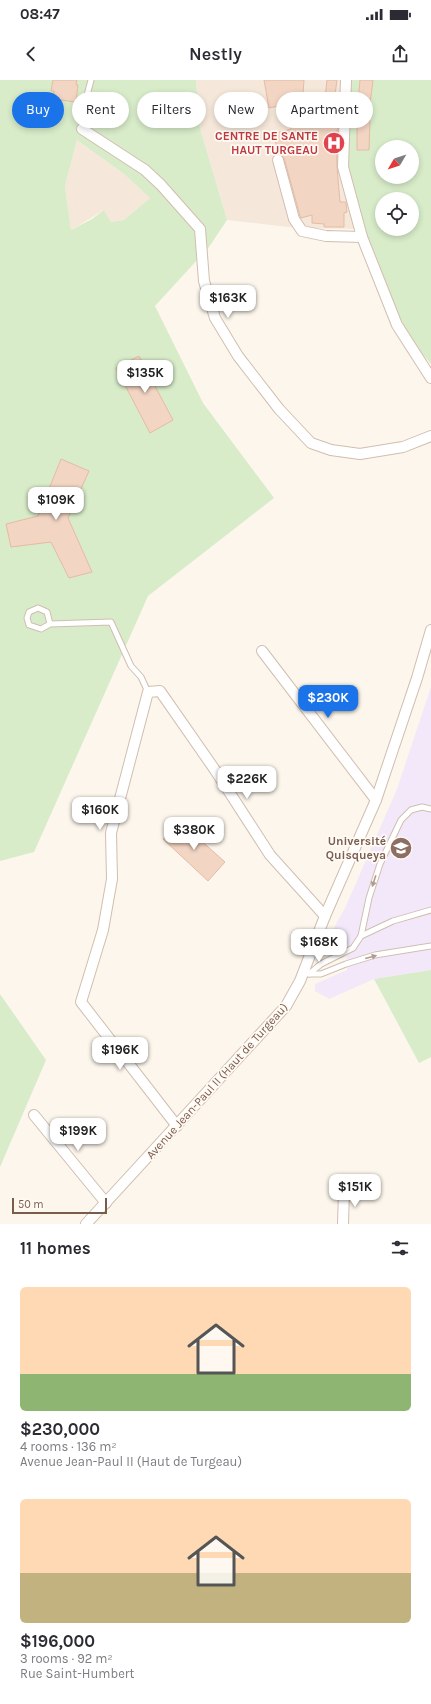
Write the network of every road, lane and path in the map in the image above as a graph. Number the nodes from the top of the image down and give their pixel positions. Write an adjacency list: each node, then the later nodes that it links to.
1 (91, 80): 3 (lane)
2 (346, 80): 5 (street)
3 (82, 129): 7 (street)
4 (278, 160): 5 (street)
5 (362, 237): 6 (street)
6 (431, 378)
7 (431, 436)
8 (50, 624): 8 (lane); 11 (lane)
9 (431, 630): 12 (street, Avenue Jean-Paul II (Haut de Turgeau))
10 (262, 651): 12 (street)
11 (148, 692): 15 (street); 21 (street)
12 (376, 800): 15 (street, Avenue Jean-Paul II (Haut de Turgeau))
13 (431, 809): 16 (lane, one-way to 16)
14 (431, 910): 16 (lane)
15 (325, 916): 19 (street, Avenue Jean-Paul II (Haut de Turgeau))
16 (361, 936): 18 (lane)
17 (431, 946): 18 (lane, one-way to 17)
18 (309, 974): 19 (lane)
19 (300, 981): 21 (street, Avenue Jean-Paul II (Haut de Turgeau))
20 (34, 1115): 23 (street)
21 (177, 1126): 23 (street, Avenue Jean-Paul II (Haut de Turgeau))
22 (344, 1191): 25 (street)
23 (106, 1203): 24 (street, Avenue Jean-Paul II (Haut de Turgeau))
24 (86, 1224)
25 (343, 1224)

